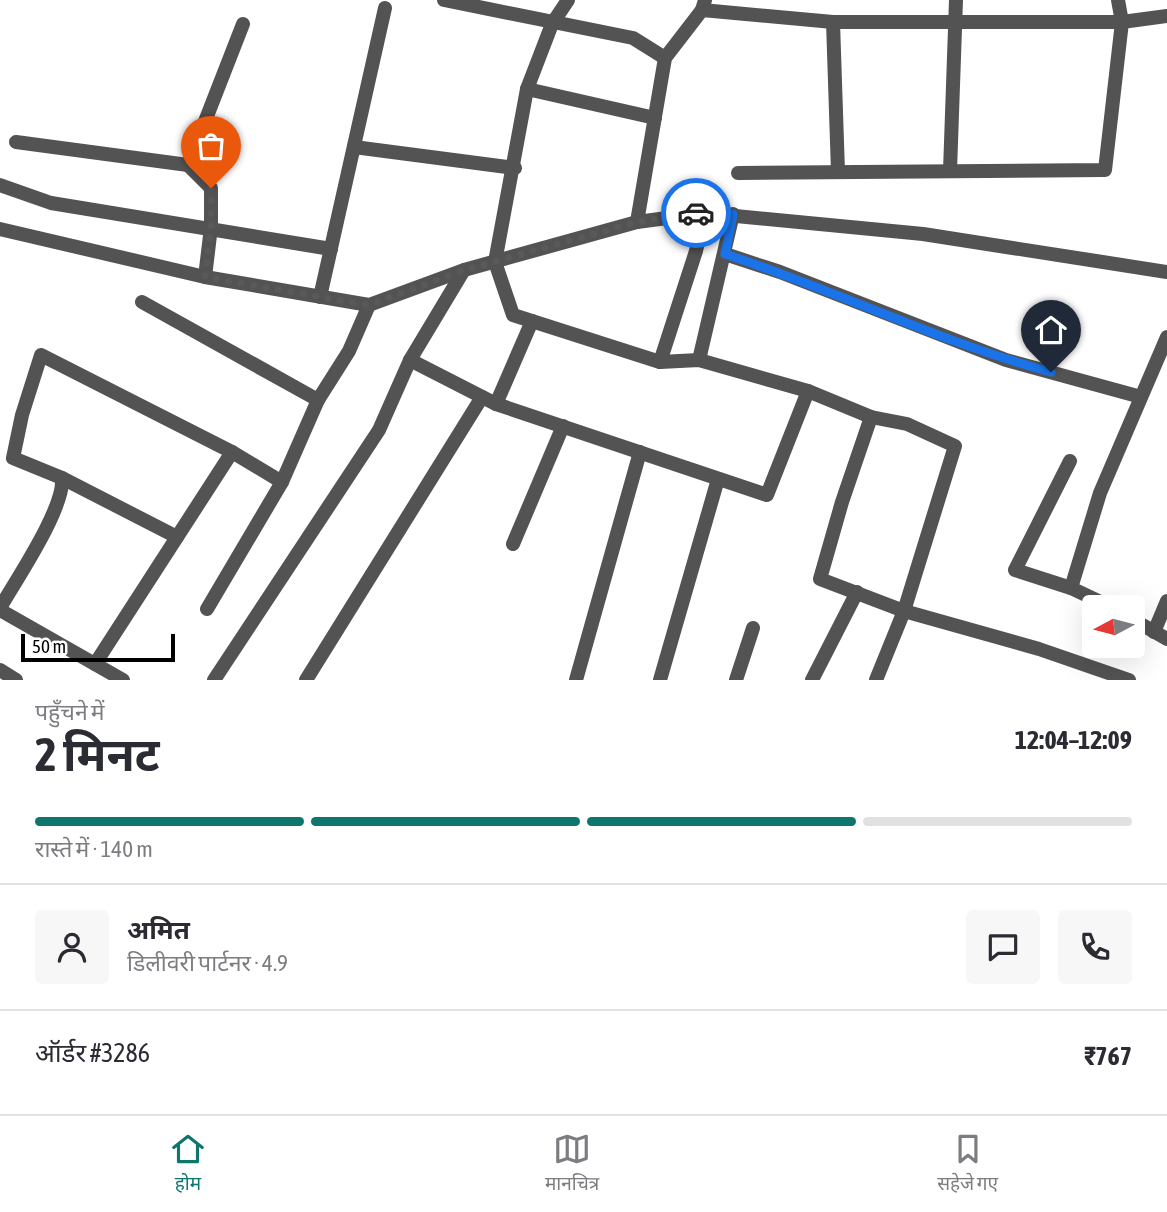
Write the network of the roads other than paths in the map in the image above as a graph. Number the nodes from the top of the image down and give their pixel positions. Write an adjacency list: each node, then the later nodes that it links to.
1 (443, 0): 12 (street)
2 (568, 0): 12 (street)
3 (956, 0): 8 (street)
4 (1118, 0): 10 (street)
5 (704, 5): 9 (street); 13 (street)
6 (385, 8): 17 (street)
7 (1167, 16): 10 (street)
8 (954, 21): 9 (street); 10 (street); 21 (street)
9 (833, 22): 20 (street)
10 (1122, 22): 21 (street)
11 (243, 24): 18 (street)
12 (552, 24): 13 (street); 14 (street)
13 (665, 58): 15 (street)
14 (527, 89): 15 (street); 19 (street)
15 (655, 118): 26 (street)
16 (16, 142): 18 (street)
17 (354, 147): 19 (street); 29 (street)
18 (188, 165): 27 (street)
19 (515, 168): 31 (street)
20 (838, 172): 21 (street); 22 (street)
21 (950, 172)
22 (738, 173)
23 (0, 185): 27 (street)
24 (705, 212): 25 (street); 26 (street); 42 (street)
25 (733, 214): 30 (street); 33 (street)
26 (637, 222): 31 (street)
27 (211, 227): 29 (street); 34 (street)
28 (0, 229): 34 (street)
29 (331, 249): 35 (street)
30 (725, 254): 41 (street); 44 (street)
31 (495, 262): 32 (street); 38 (street)
32 (464, 270): 37 (street); 40 (street)
33 (1167, 272)
34 (205, 277): 35 (street)
35 (320, 297): 37 (street)
36 (142, 302): 45 (street)
37 (369, 305): 45 (street)
38 (532, 321): 42 (street); 46 (street)
39 (1167, 337): 44 (street)
40 (410, 360): 46 (street); 71 (street)
41 (699, 360): 42 (street); 43 (street)
42 (660, 362)
43 (808, 391): 47 (street); 53 (street)
44 (1141, 397): 57 (street)
45 (318, 400): 54 (street)
46 (489, 400): 48 (street); 72 (street)
47 (871, 417): 58 (street); 63 (street)
48 (563, 426): 50 (street); 56 (street)
49 (232, 452): 52 (street); 54 (street); 55 (street)
50 (640, 452): 53 (street); 73 (street)
51 (1070, 461): 57 (street)
52 (62, 478): 55 (street); 61 (street)
53 (718, 479): 74 (street)
54 (282, 482): 62 (street)
55 (177, 537): 67 (street)
56 (513, 544)
57 (1071, 588): 59 (street)
58 (857, 592): 63 (street); 76 (street)
59 (1086, 595)
60 (1167, 601): 66 (street)
61 (0, 609): 67 (street)
62 (207, 609)
63 (904, 611): 77 (street); 78 (street)
64 (1145, 627): 66 (street)
65 (753, 628): 75 (street)
66 (1161, 636)
67 (95, 664): 70 (street)
68 (0, 670): 69 (street)
69 (16, 680)
70 (123, 680)
71 (214, 680)
72 (306, 680)
73 (576, 680)
74 (660, 680)
75 (736, 680)
76 (812, 680)
77 (876, 680)
78 (1129, 680)

